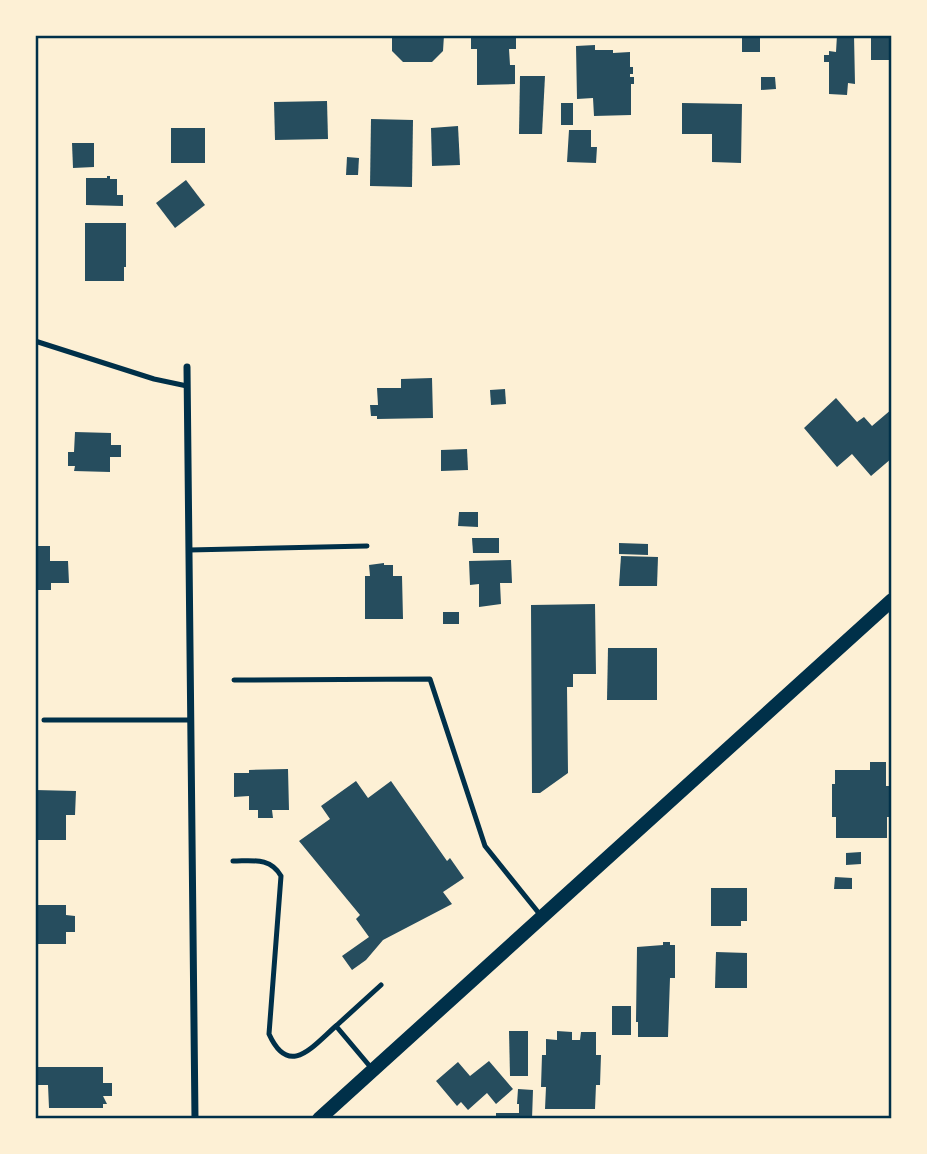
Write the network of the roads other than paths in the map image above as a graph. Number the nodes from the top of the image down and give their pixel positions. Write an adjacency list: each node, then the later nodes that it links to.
1 (35, 341): 3 (lane)
2 (187, 367): 3 (street)
3 (187, 386): 5 (street)
4 (367, 547): 5 (lane)
5 (189, 550): 9 (street)
6 (892, 600): 11 (main road)
7 (234, 680): 11 (lane)
8 (44, 720): 9 (lane)
9 (191, 720): 15 (street)
10 (233, 861): 13 (lane)
11 (542, 917): 14 (main road)
12 (381, 985): 13 (lane)
13 (336, 1026): 14 (lane)
14 (373, 1070): 16 (main road)
15 (195, 1119)
16 (319, 1119)

